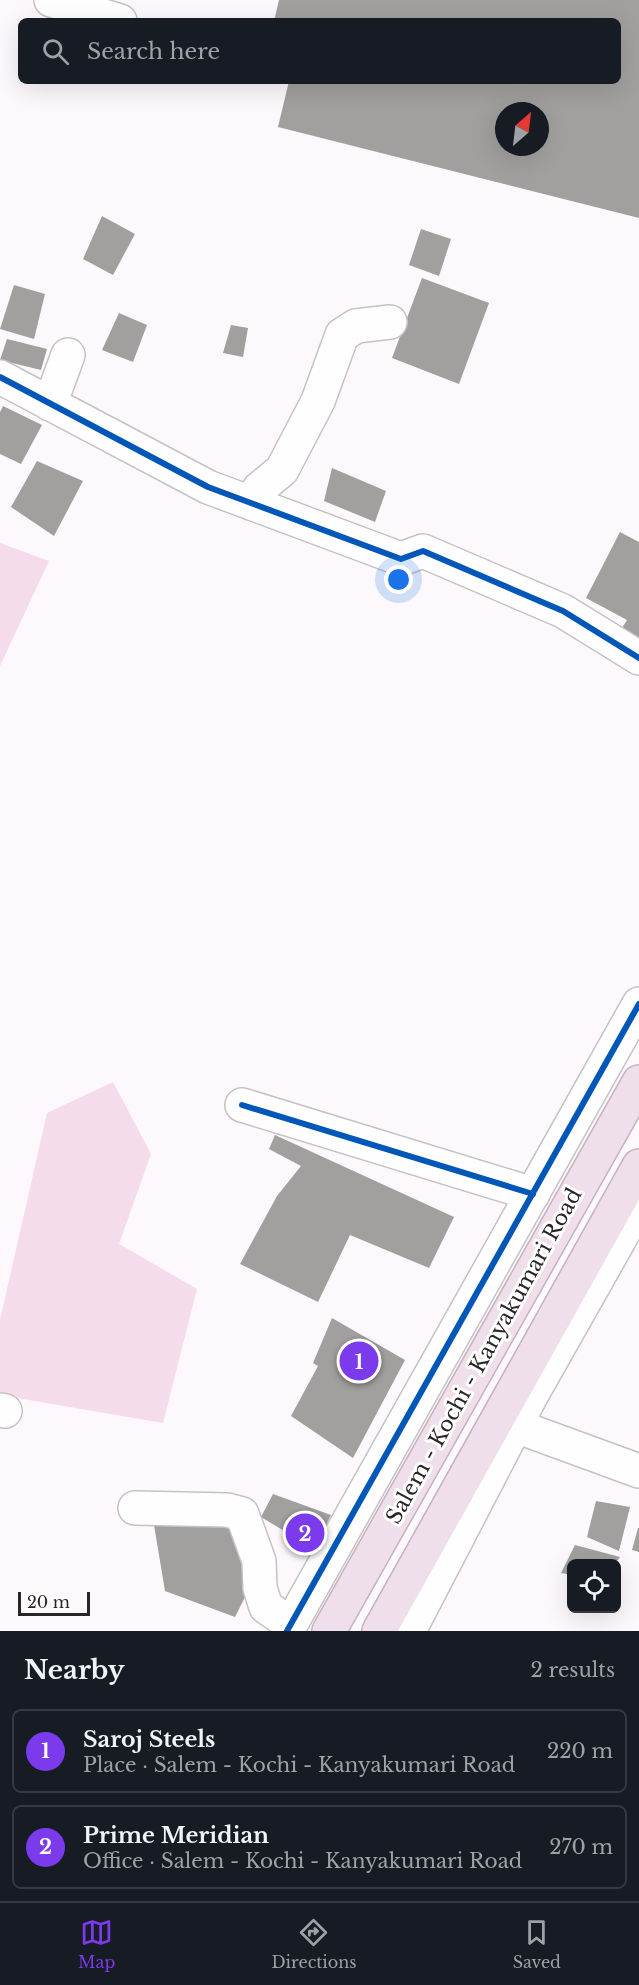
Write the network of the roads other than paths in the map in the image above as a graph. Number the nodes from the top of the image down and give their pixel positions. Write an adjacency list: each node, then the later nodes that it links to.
1 (51, 0): 2 (street)
2 (110, 18)
3 (390, 322): 7 (street)
4 (68, 355): 6 (street)
5 (2, 384): 6 (street)
6 (50, 404): 7 (street)
7 (252, 503): 8 (street)
8 (639, 658)
9 (639, 1004): 13 (street)
10 (639, 1082): 19 (highway, Salem - Kochi - Kanyakumari Road)
11 (242, 1105): 13 (street)
12 (639, 1166): 20 (highway, Salem - Kochi - Kanyakumari Road)
13 (533, 1194): 18 (street)
14 (639, 1205): 15 (street)
15 (516, 1426): 16 (street); 21 (street)
16 (639, 1471)
17 (135, 1508): 18 (street)
18 (289, 1628)
19 (329, 1631)
20 (379, 1631)
21 (409, 1631)

